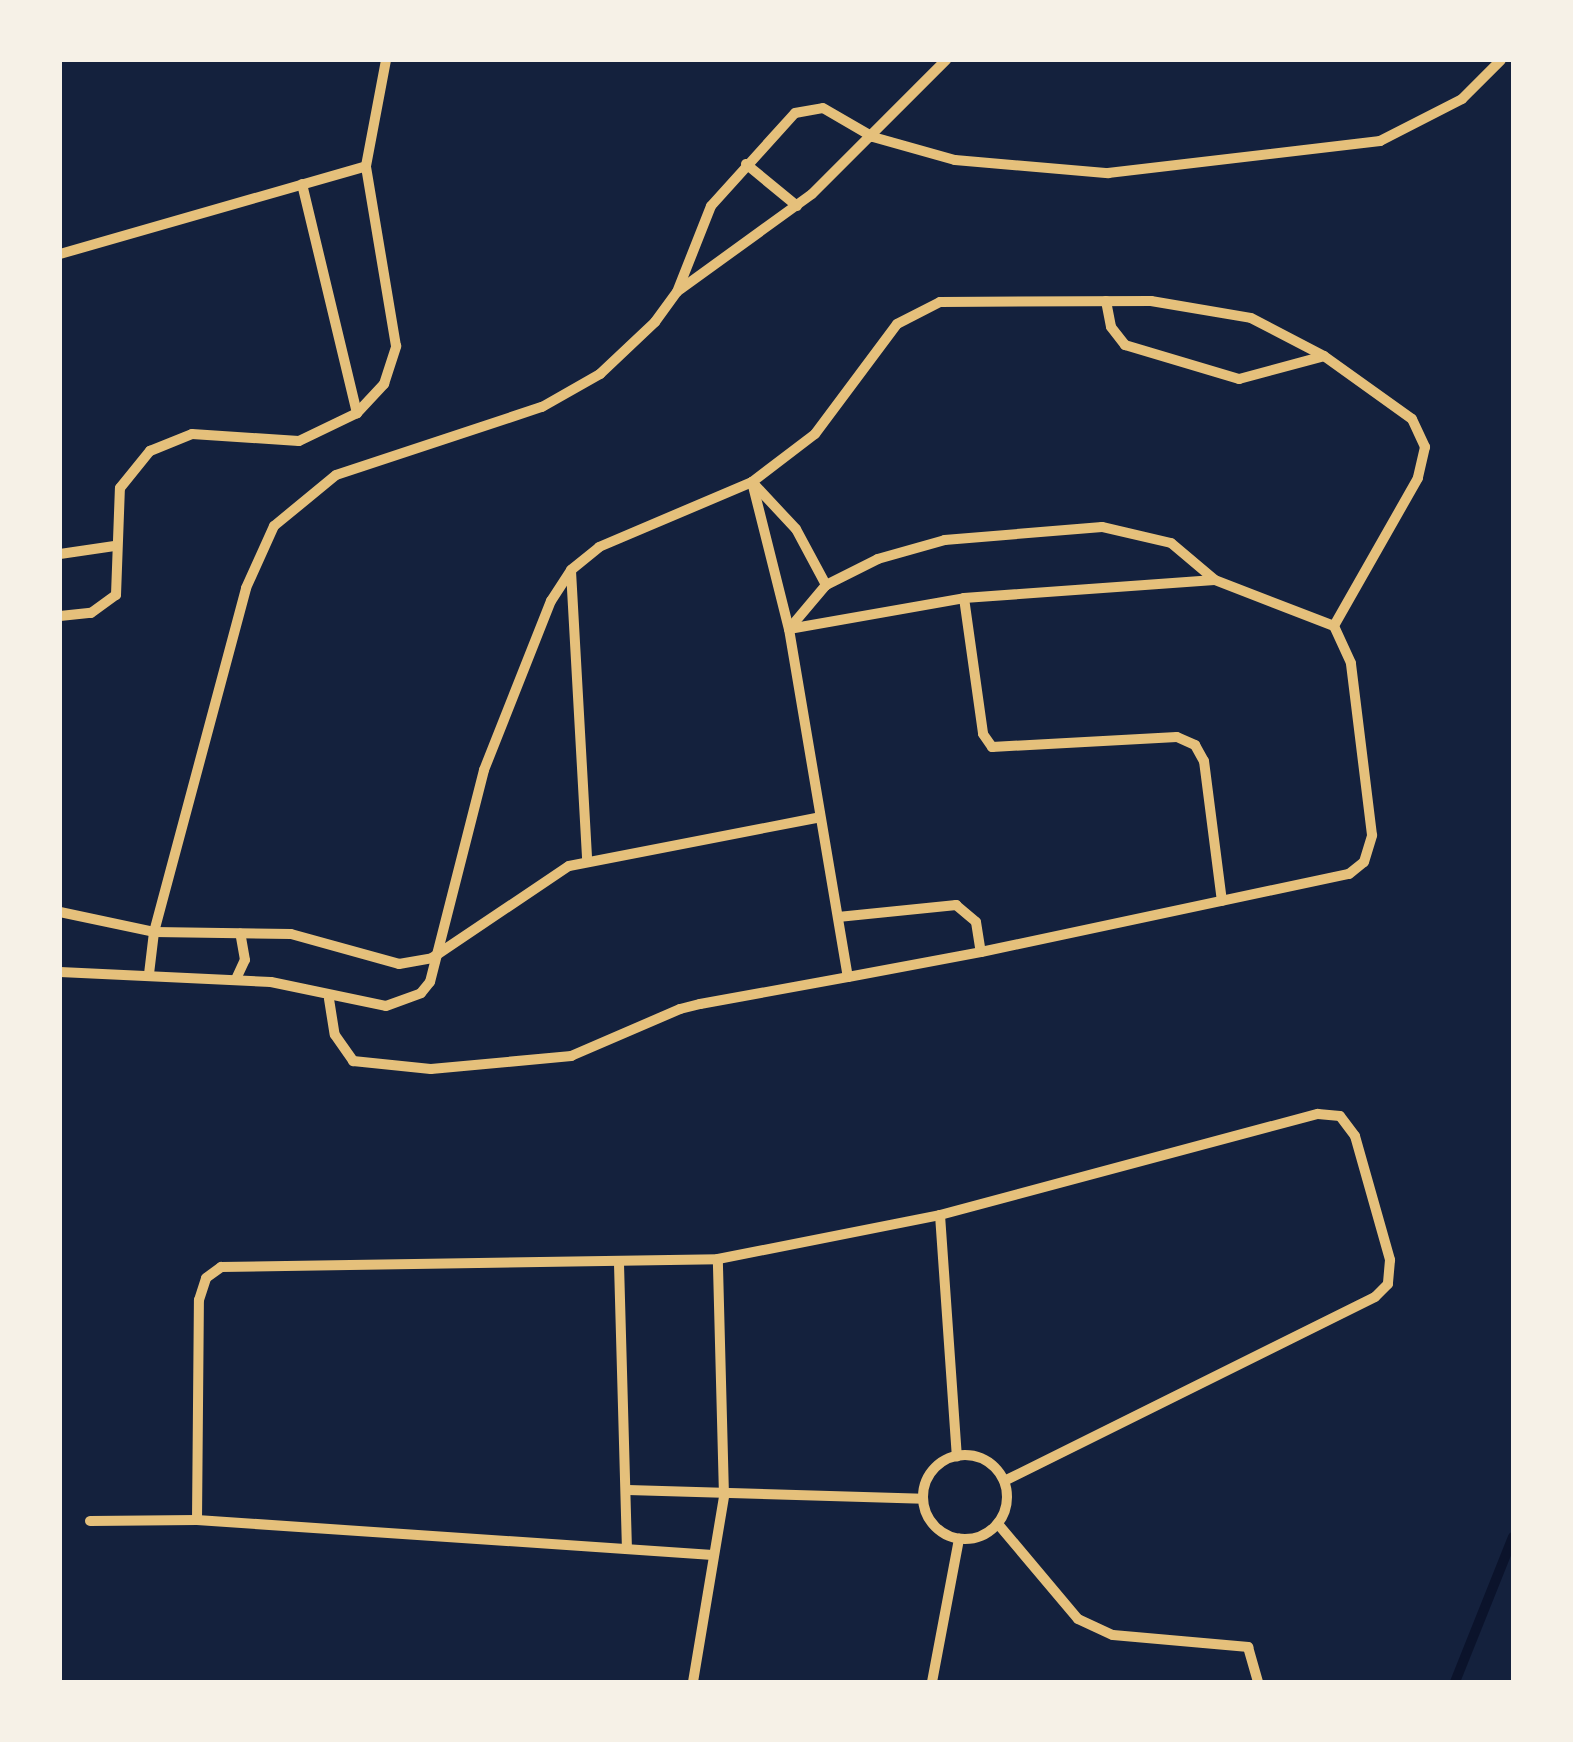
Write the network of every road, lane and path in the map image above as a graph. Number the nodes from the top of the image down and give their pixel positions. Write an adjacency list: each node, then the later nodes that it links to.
1 (386, 60): 6 (street)
2 (946, 60): 4 (street)
3 (1501, 60): 4 (street)
4 (872, 137): 5 (street); 8 (street)
5 (746, 164): 8 (street); 10 (street)
6 (366, 166): 7 (street); 13 (street)
7 (302, 184): 9 (street); 13 (street)
8 (797, 206): 10 (street)
9 (60, 254)
10 (677, 292): 29 (street)
11 (1106, 302): 12 (street); 12 (street); 14 (street)
12 (1324, 356): 22 (street)
13 (358, 413): 15 (street)
14 (752, 482): 17 (street); 19 (street); 23 (street)
15 (114, 546): 16 (street); 21 (street)
16 (60, 554)
17 (571, 570): 25 (street); 32 (street)
18 (1216, 580): 19 (street); 20 (street); 22 (street)
19 (826, 585): 23 (street)
20 (964, 598): 23 (street); 26 (street)
21 (60, 616)
22 (1334, 626): 26 (street)
23 (788, 630): 24 (street)
24 (816, 818): 25 (street); 28 (street)
25 (587, 860): 32 (street)
26 (1222, 902): 31 (street)
27 (60, 912): 29 (street)
28 (838, 917): 31 (street); 35 (street)
29 (154, 932): 30 (street); 34 (street)
30 (240, 933): 32 (street); 36 (street)
31 (981, 952): 35 (street)
32 (432, 958): 37 (street)
33 (60, 972): 34 (street)
34 (150, 974): 36 (street)
35 (848, 977): 37 (street)
36 (236, 979): 37 (street)
37 (329, 999)
38 (940, 1215): 39 (street); 41 (street); 42 (street)
39 (718, 1258): 40 (street); 44 (street)
40 (619, 1264): 43 (street); 46 (street)
41 (956, 1456): 42 (street); 45 (street)
42 (1004, 1481): 48 (street)
43 (628, 1490): 44 (street); 50 (street)
44 (724, 1496): 45 (street); 51 (street)
45 (923, 1499): 49 (street)
46 (197, 1520): 47 (street); 50 (street)
47 (90, 1521)
48 (998, 1524): 49 (street); 54 (street)
49 (959, 1539): 53 (street)
50 (627, 1545): 51 (street)
51 (713, 1556): 52 (street)
52 (693, 1682)
53 (932, 1682)
54 (1258, 1682)

